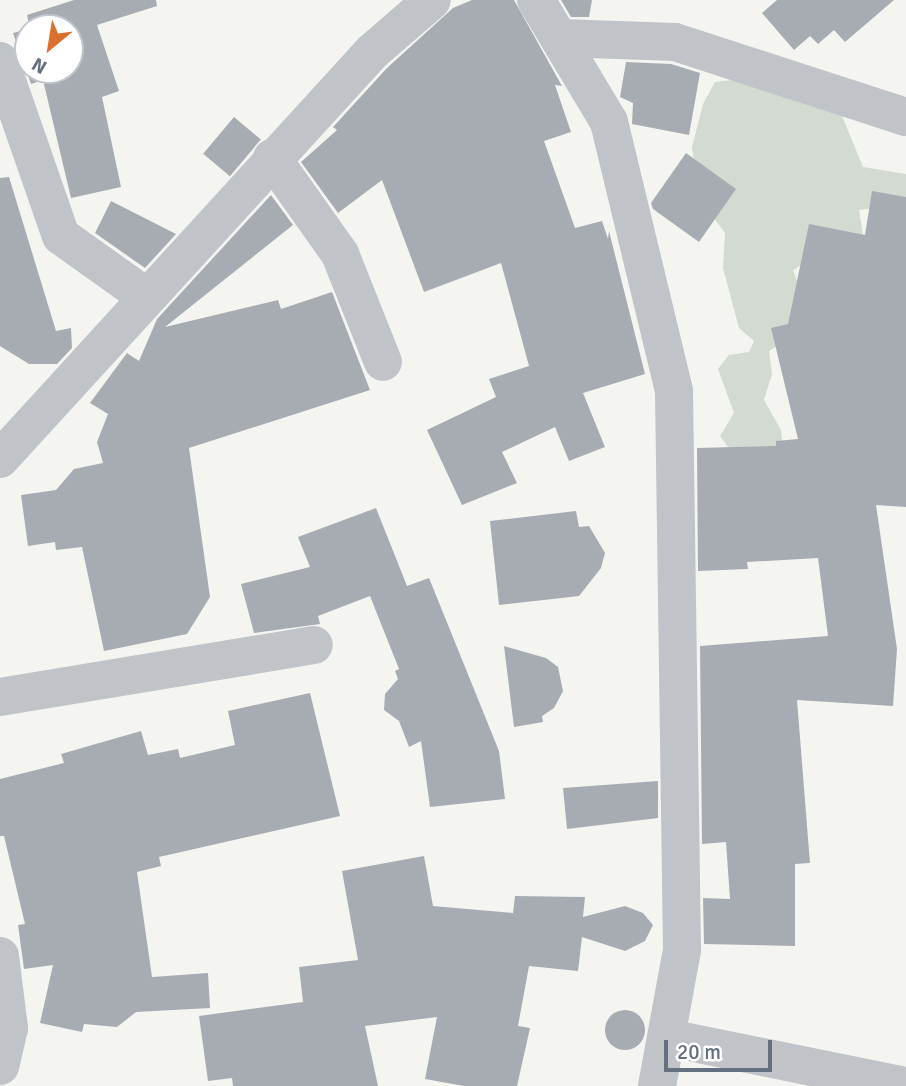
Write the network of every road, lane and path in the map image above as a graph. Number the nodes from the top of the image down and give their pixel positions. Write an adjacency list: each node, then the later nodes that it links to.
1 (432, 0): 6 (street)
2 (536, 0): 3 (street)
3 (560, 37): 5 (street); 13 (street)
4 (0, 61): 7 (street)
5 (906, 117)
6 (272, 158): 7 (street); 8 (street)
7 (145, 296): 9 (street)
8 (383, 362)
9 (0, 459)
10 (314, 645): 11 (street)
11 (0, 696)
12 (0, 956): 14 (street)
13 (669, 1038): 15 (street); 16 (street)
14 (0, 1066)
15 (657, 1086)
16 (904, 1086)

